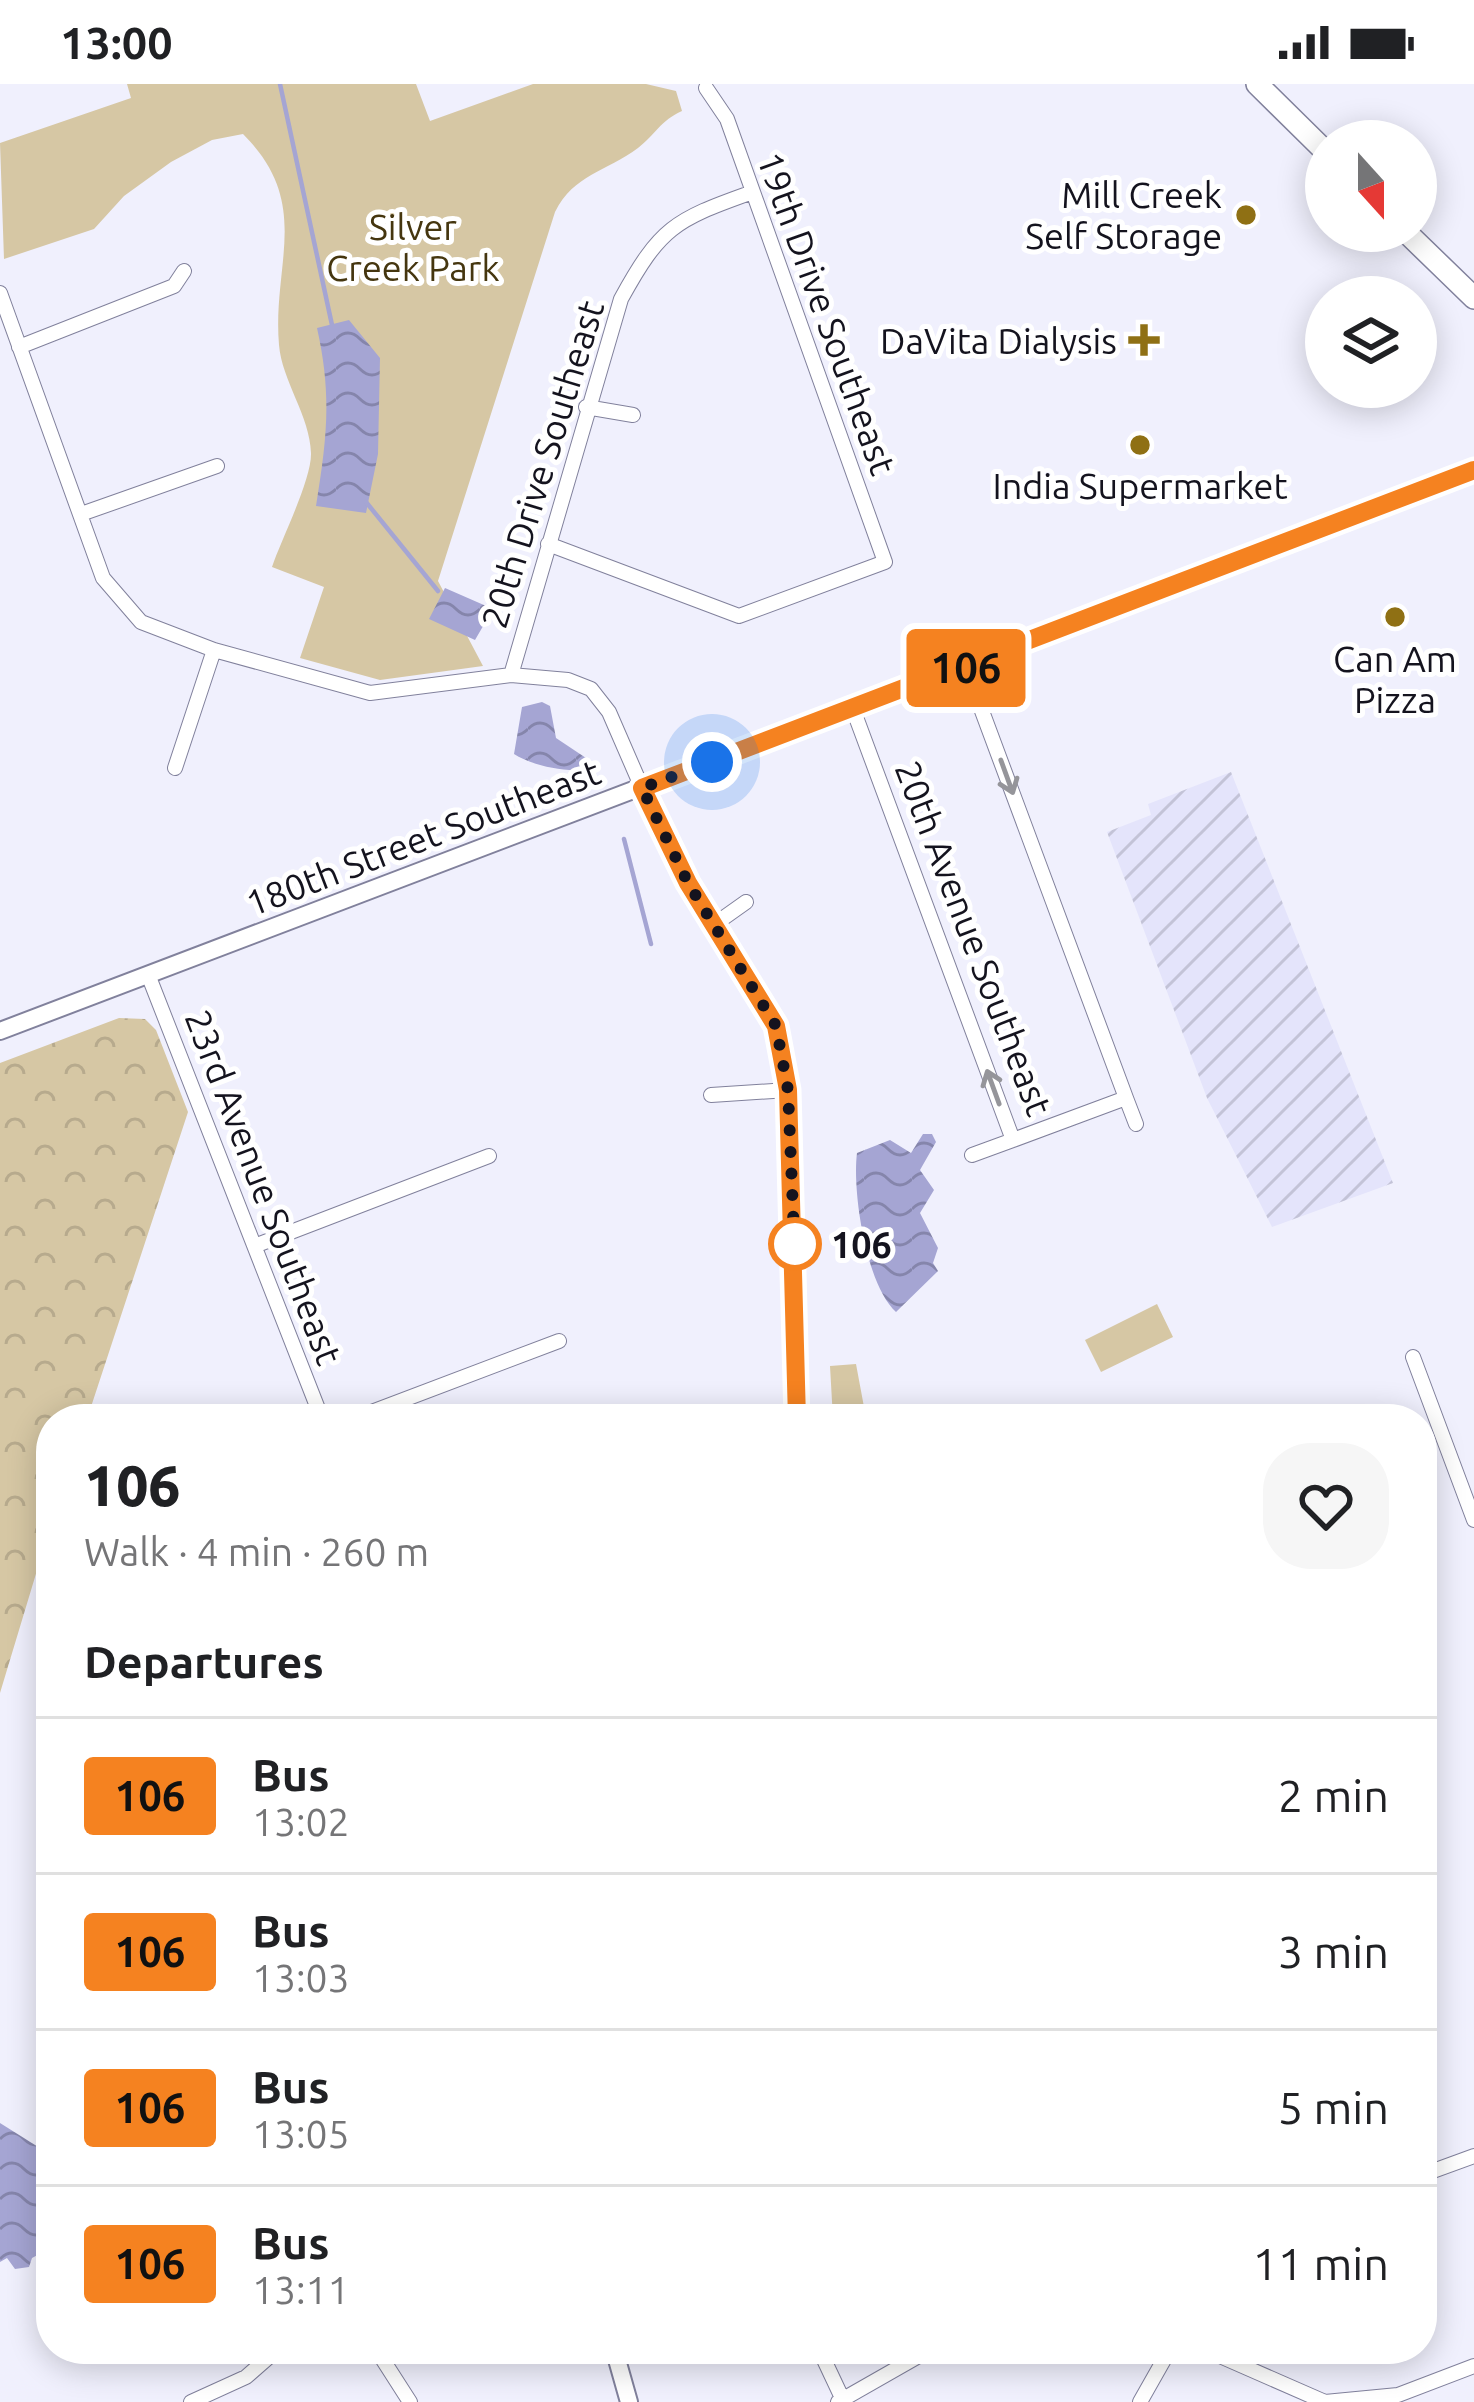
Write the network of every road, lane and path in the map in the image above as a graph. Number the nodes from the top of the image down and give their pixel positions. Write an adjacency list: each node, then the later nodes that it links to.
1 (1257, 84): 3 (main road)
2 (706, 88): 4 (street, 19th Drive Southeast)
3 (1305, 131)
4 (750, 193): 10 (street, 20th Drive Southeast); 15 (street, 19th Drive Southeast)
5 (1427, 252): 8 (main road)
6 (184, 272): 9 (street)
7 (0, 293): 9 (street)
8 (1474, 298)
9 (19, 346): 14 (street)
10 (586, 407): 11 (street); 15 (street, 20th Drive Southeast)
11 (633, 415)
12 (218, 466): 14 (street)
13 (1474, 470): 17 (street, 180th Street Southeast)
14 (81, 514): 16 (street)
15 (548, 544): 18 (street, 20th Drive Southeast)
16 (214, 650): 18 (street); 20 (street)
17 (966, 668): 19 (street, 180th Street Southeast); 28 (street, one-way to 28)
18 (511, 675): 21 (street)
19 (854, 710): 21 (street, 180th Street Southeast); 30 (street, 20th Avenue Southeast, one-way to 19)
20 (175, 768)
21 (642, 788): 23 (street); 24 (street, 180th Street Southeast)
22 (746, 902): 23 (street)
23 (715, 924): 26 (street)
24 (149, 977): 25 (street, 180th Street Southeast); 33 (street, 23rd Avenue Southeast)
25 (0, 1031)
26 (788, 1090): 27 (street); 38 (street)
27 (711, 1095)
28 (1126, 1098): 29 (street); 30 (street, 20th Avenue Southeast)
29 (1136, 1124)
30 (1013, 1140): 31 (street)
31 (972, 1154)
32 (489, 1156): 33 (street)
33 (257, 1245): 36 (street, 23rd Avenue Southeast)
34 (559, 1341): 37 (street)
35 (1413, 1357): 39 (street)
36 (316, 1404)
37 (393, 1404)
38 (797, 1404)
39 (1431, 1404)
40 (1437, 1421): 41 (street)
41 (1474, 1520)
42 (1474, 2156): 43 (street)
43 (1437, 2170)
44 (261, 2364): 53 (street)
45 (386, 2364): 54 (street)
46 (618, 2364): 55 (street)
47 (825, 2364): 52 (street)
48 (905, 2364): 52 (street)
49 (1162, 2364): 56 (street)
50 (1238, 2364): 51 (street)
51 (1474, 2366)
52 (841, 2401)
53 (191, 2402)
54 (410, 2402)
55 (629, 2402)
56 (1140, 2402)

